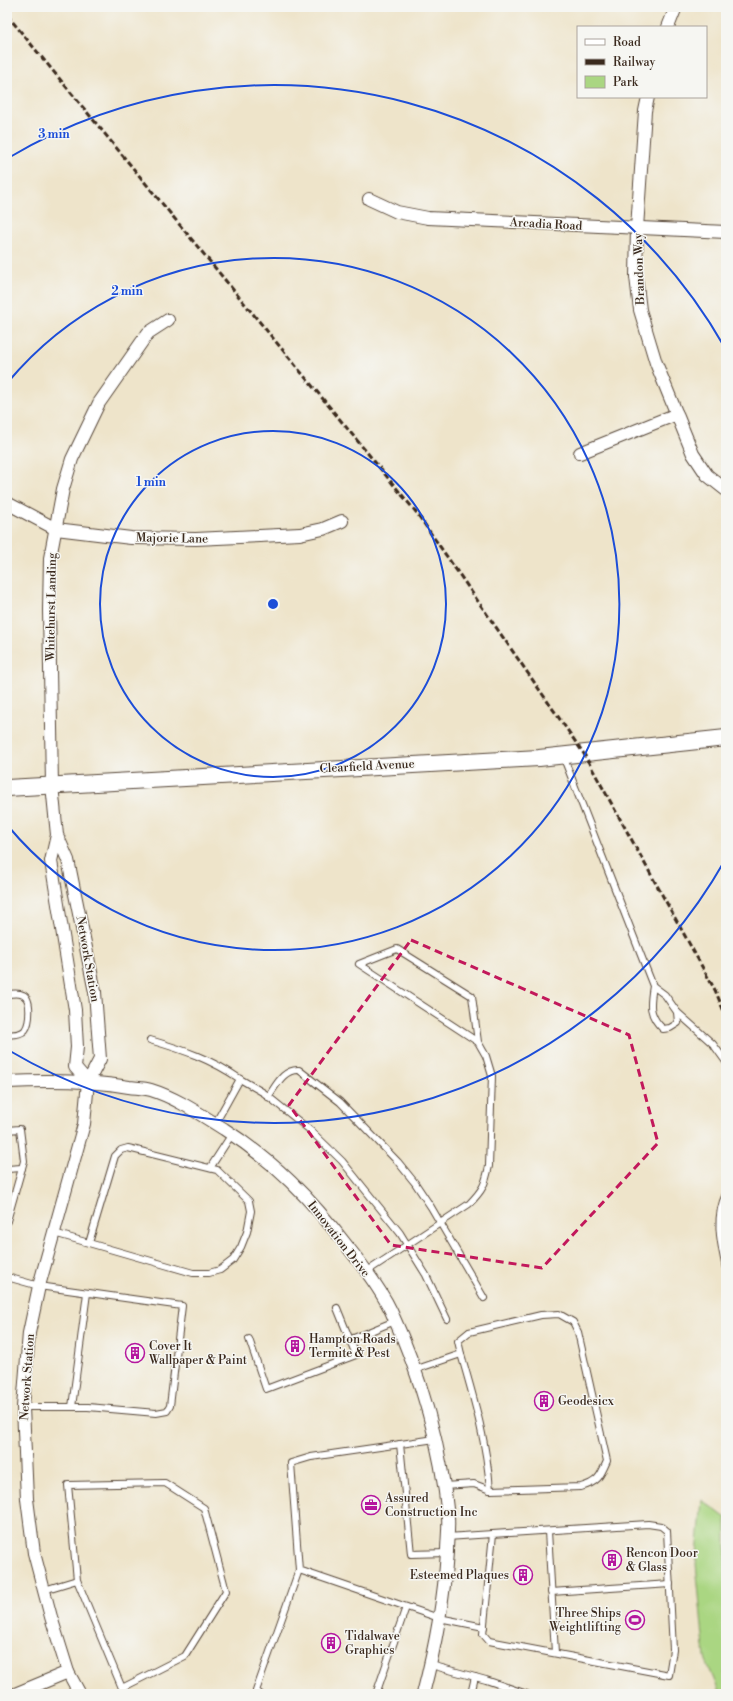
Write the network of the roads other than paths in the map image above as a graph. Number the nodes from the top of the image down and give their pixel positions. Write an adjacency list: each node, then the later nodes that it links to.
1 (676, 7): 2 (street)
2 (668, 26)
3 (648, 98): 5 (street, Brandon Way)
4 (370, 199): 5 (street, Arcadia Road)
5 (637, 228): 6 (street, Arcadia Road); 8 (street, Brandon Way)
6 (726, 232)
7 (168, 320): 13 (street, Whitehurst Landing)
8 (677, 414): 9 (street); 10 (street, Brandon Way)
9 (580, 454)
10 (726, 490)
11 (7, 503): 13 (street, Majorie Lane)
12 (342, 521): 13 (street, Majorie Lane)
13 (56, 529): 16 (street, Whitehurst Landing)
14 (726, 738): 15 (street, Clearfield Avenue)
15 (563, 756): 16 (street, Clearfield Avenue); 19 (lane)
16 (52, 786): 17 (street, Clearfield Avenue); 18 (street, Network Station)
17 (7, 788)
18 (57, 835): 28 (street, Network Station); 28 (street, Network Station)
19 (652, 986): 21 (lane); 21 (lane)
20 (7, 994): 22 (lane)
21 (677, 1012): 25 (lane)
22 (7, 1035)
23 (150, 1040): 26 (lane)
24 (478, 1042): 24 (lane); 38 (lane)
25 (726, 1062)
26 (240, 1079): 29 (lane); 30 (lane)
27 (7, 1082): 28 (street, Innovation Drive)
28 (88, 1082): 30 (street, Innovation Drive); 39 (street, Network Station)
29 (268, 1097): 38 (lane); 41 (lane)
30 (215, 1124): 32 (street, Innovation Drive)
31 (7, 1130): 33 (lane)
32 (232, 1134): 34 (lane); 43 (street, Innovation Drive)
33 (22, 1168): 35 (lane); 37 (lane)
34 (210, 1168): 40 (lane); 40 (lane)
35 (7, 1169)
36 (726, 1194): 42 (lane)
37 (7, 1221)
38 (441, 1223): 41 (lane); 47 (lane)
39 (54, 1233): 40 (lane); 45 (street, Network Station)
40 (89, 1243)
41 (408, 1245): 43 (lane); 49 (lane)
42 (726, 1269)
43 (366, 1272): 50 (street, Innovation Drive)
44 (7, 1277): 45 (lane)
45 (39, 1286): 46 (lane); 55 (street, Network Station)
46 (87, 1293): 56 (lane); 56 (lane)
47 (484, 1298)
48 (337, 1308): 52 (lane)
49 (447, 1319)
50 (395, 1321): 52 (lane); 54 (street, Innovation Drive)
51 (249, 1339): 52 (lane)
52 (349, 1340)
53 (461, 1354): 54 (lane); 60 (lane); 60 (lane)
54 (414, 1370): 57 (street, Innovation Drive)
55 (23, 1407): 56 (lane); 68 (street, Network Station)
56 (72, 1407)
57 (435, 1439): 58 (lane); 59 (street, Innovation Drive)
58 (400, 1444): 64 (lane); 65 (lane)
59 (444, 1486): 60 (lane); 63 (street, Innovation Drive)
60 (490, 1490)
61 (548, 1531): 62 (lane); 67 (lane); 69 (lane)
62 (493, 1534): 63 (lane); 72 (lane)
63 (447, 1537): 64 (street, Innovation Drive)
64 (447, 1554): 71 (street, Innovation Drive)
65 (299, 1570): 70 (lane); 79 (lane)
66 (77, 1580): 66 (lane); 68 (lane)
67 (670, 1584): 69 (lane); 73 (lane)
68 (44, 1590): 75 (street, Network Station)
69 (551, 1592): 73 (lane)
70 (406, 1607): 71 (lane); 80 (lane)
71 (439, 1618): 72 (lane); 74 (street, Innovation Drive)
72 (484, 1627): 73 (lane)
73 (554, 1653)
74 (430, 1665): 76 (lane); 81 (street, Innovation Drive)
75 (68, 1672): 77 (street); 78 (street, Network Station)
76 (475, 1677): 82 (lane); 83 (lane)
77 (15, 1694)
78 (80, 1694)
79 (260, 1694)
80 (376, 1694)
81 (422, 1694)
82 (471, 1694)
83 (527, 1694)

